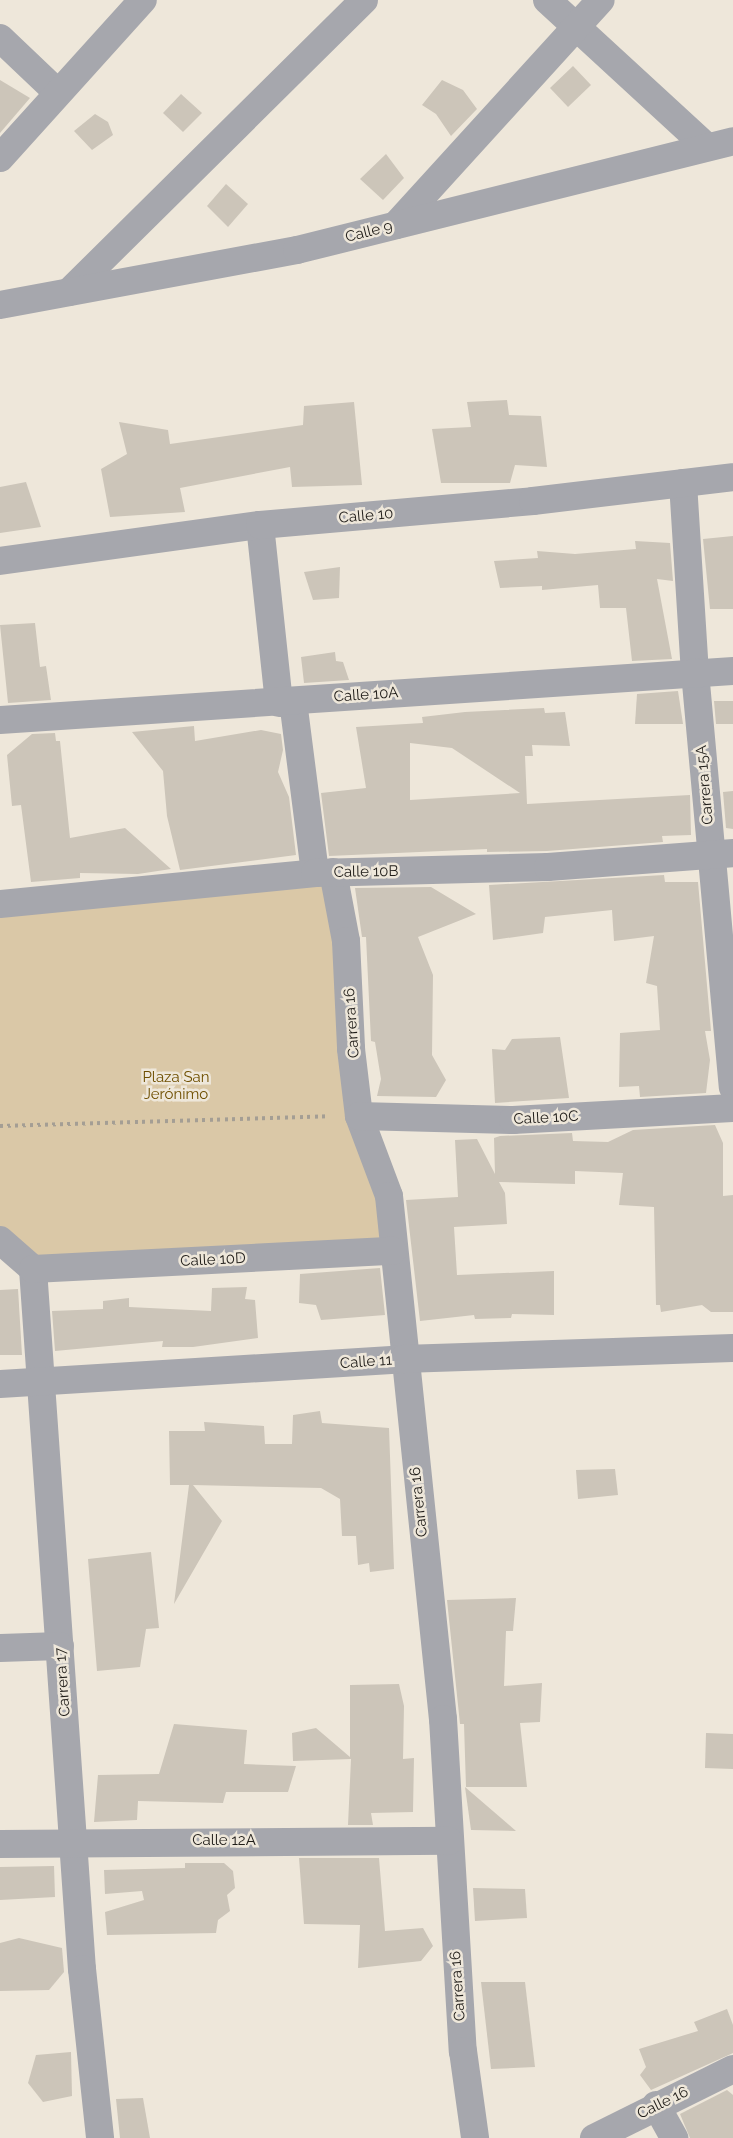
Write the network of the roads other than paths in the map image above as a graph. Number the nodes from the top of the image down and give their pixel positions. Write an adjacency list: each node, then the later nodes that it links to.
1 (143, 0): 7 (street)
2 (364, 0): 11 (street)
3 (546, 0): 5 (street)
4 (601, 0): 5 (street)
5 (576, 27): 8 (street); 10 (street)
6 (0, 38): 7 (street)
7 (57, 92): 9 (street)
8 (720, 144): 10 (street, Calle 9)
9 (0, 158)
10 (396, 225): 11 (street, Calle 9)
11 (69, 292): 12 (street, Calle 9)
12 (0, 305)
13 (733, 477): 14 (street, Calle 10)
14 (683, 483): 15 (street, Calle 10); 18 (street, Carrera 15A)
15 (260, 525): 16 (street, Calle 10); 19 (street, Carrera 16)
16 (0, 561)
17 (733, 671): 18 (street, Calle 10A)
18 (695, 672): 19 (street, Calle 10A); 21 (street, Carrera 15A)
19 (286, 702): 20 (street, Calle 10A); 22 (street, Carrera 16)
20 (0, 720)
21 (722, 854): 22 (street, Calle 10B); 24 (street, Carrera 15A)
22 (324, 873): 23 (street, Calle 10B); 26 (street, Carrera 16)
23 (0, 904)
24 (733, 1087)
25 (733, 1108): 26 (street, Calle 10C)
26 (359, 1116): 28 (street, Carrera 16)
27 (0, 1240): 29 (street)
28 (393, 1251): 29 (street, Calle 10D); 31 (street, Carrera 16)
29 (33, 1269): 32 (street, Carrera 17)
30 (733, 1348): 31 (street, Calle 11)
31 (403, 1359): 32 (street, Calle 11); 37 (street, Carrera 16)
32 (40, 1383): 33 (street, Calle 11); 34 (street, Carrera 17)
33 (0, 1384)
34 (60, 1646): 35 (street); 36 (street, Carrera 17)
35 (0, 1648)
36 (74, 1841): 37 (street, Calle 12A); 38 (street, Calle 12A); 41 (street, Carrera 17)
37 (448, 1841): 42 (street, Carrera 16)
38 (0, 1844)
39 (733, 2069): 40 (street, Calle 16)
40 (656, 2105): 43 (street, Calle 16); 44 (street)
41 (100, 2138)
42 (474, 2138)
43 (594, 2138)
44 (674, 2138)

